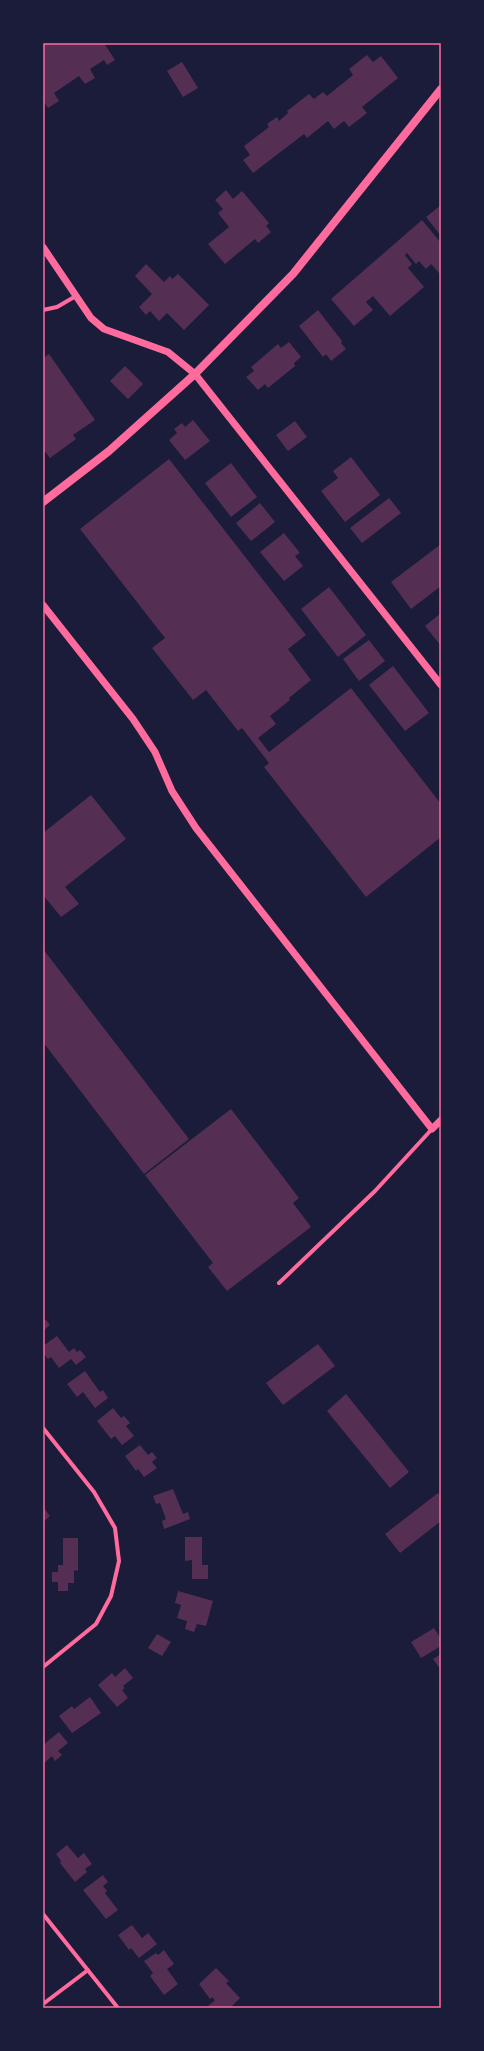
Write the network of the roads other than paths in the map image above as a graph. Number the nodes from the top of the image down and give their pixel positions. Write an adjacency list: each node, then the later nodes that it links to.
1 (441, 89): 5 (main road)
2 (43, 247): 3 (street)
3 (76, 296): 4 (street); 5 (street)
4 (43, 310)
5 (195, 374): 6 (main road); 8 (street)
6 (43, 502)
7 (43, 605): 10 (street)
8 (441, 685)
9 (441, 1120): 10 (street)
10 (432, 1129): 11 (street)
11 (279, 1283)
12 (43, 1428): 13 (street)
13 (43, 1667)
14 (43, 1914): 15 (street)
15 (88, 1970): 16 (street); 17 (street)
16 (43, 2004)
17 (118, 2008)

